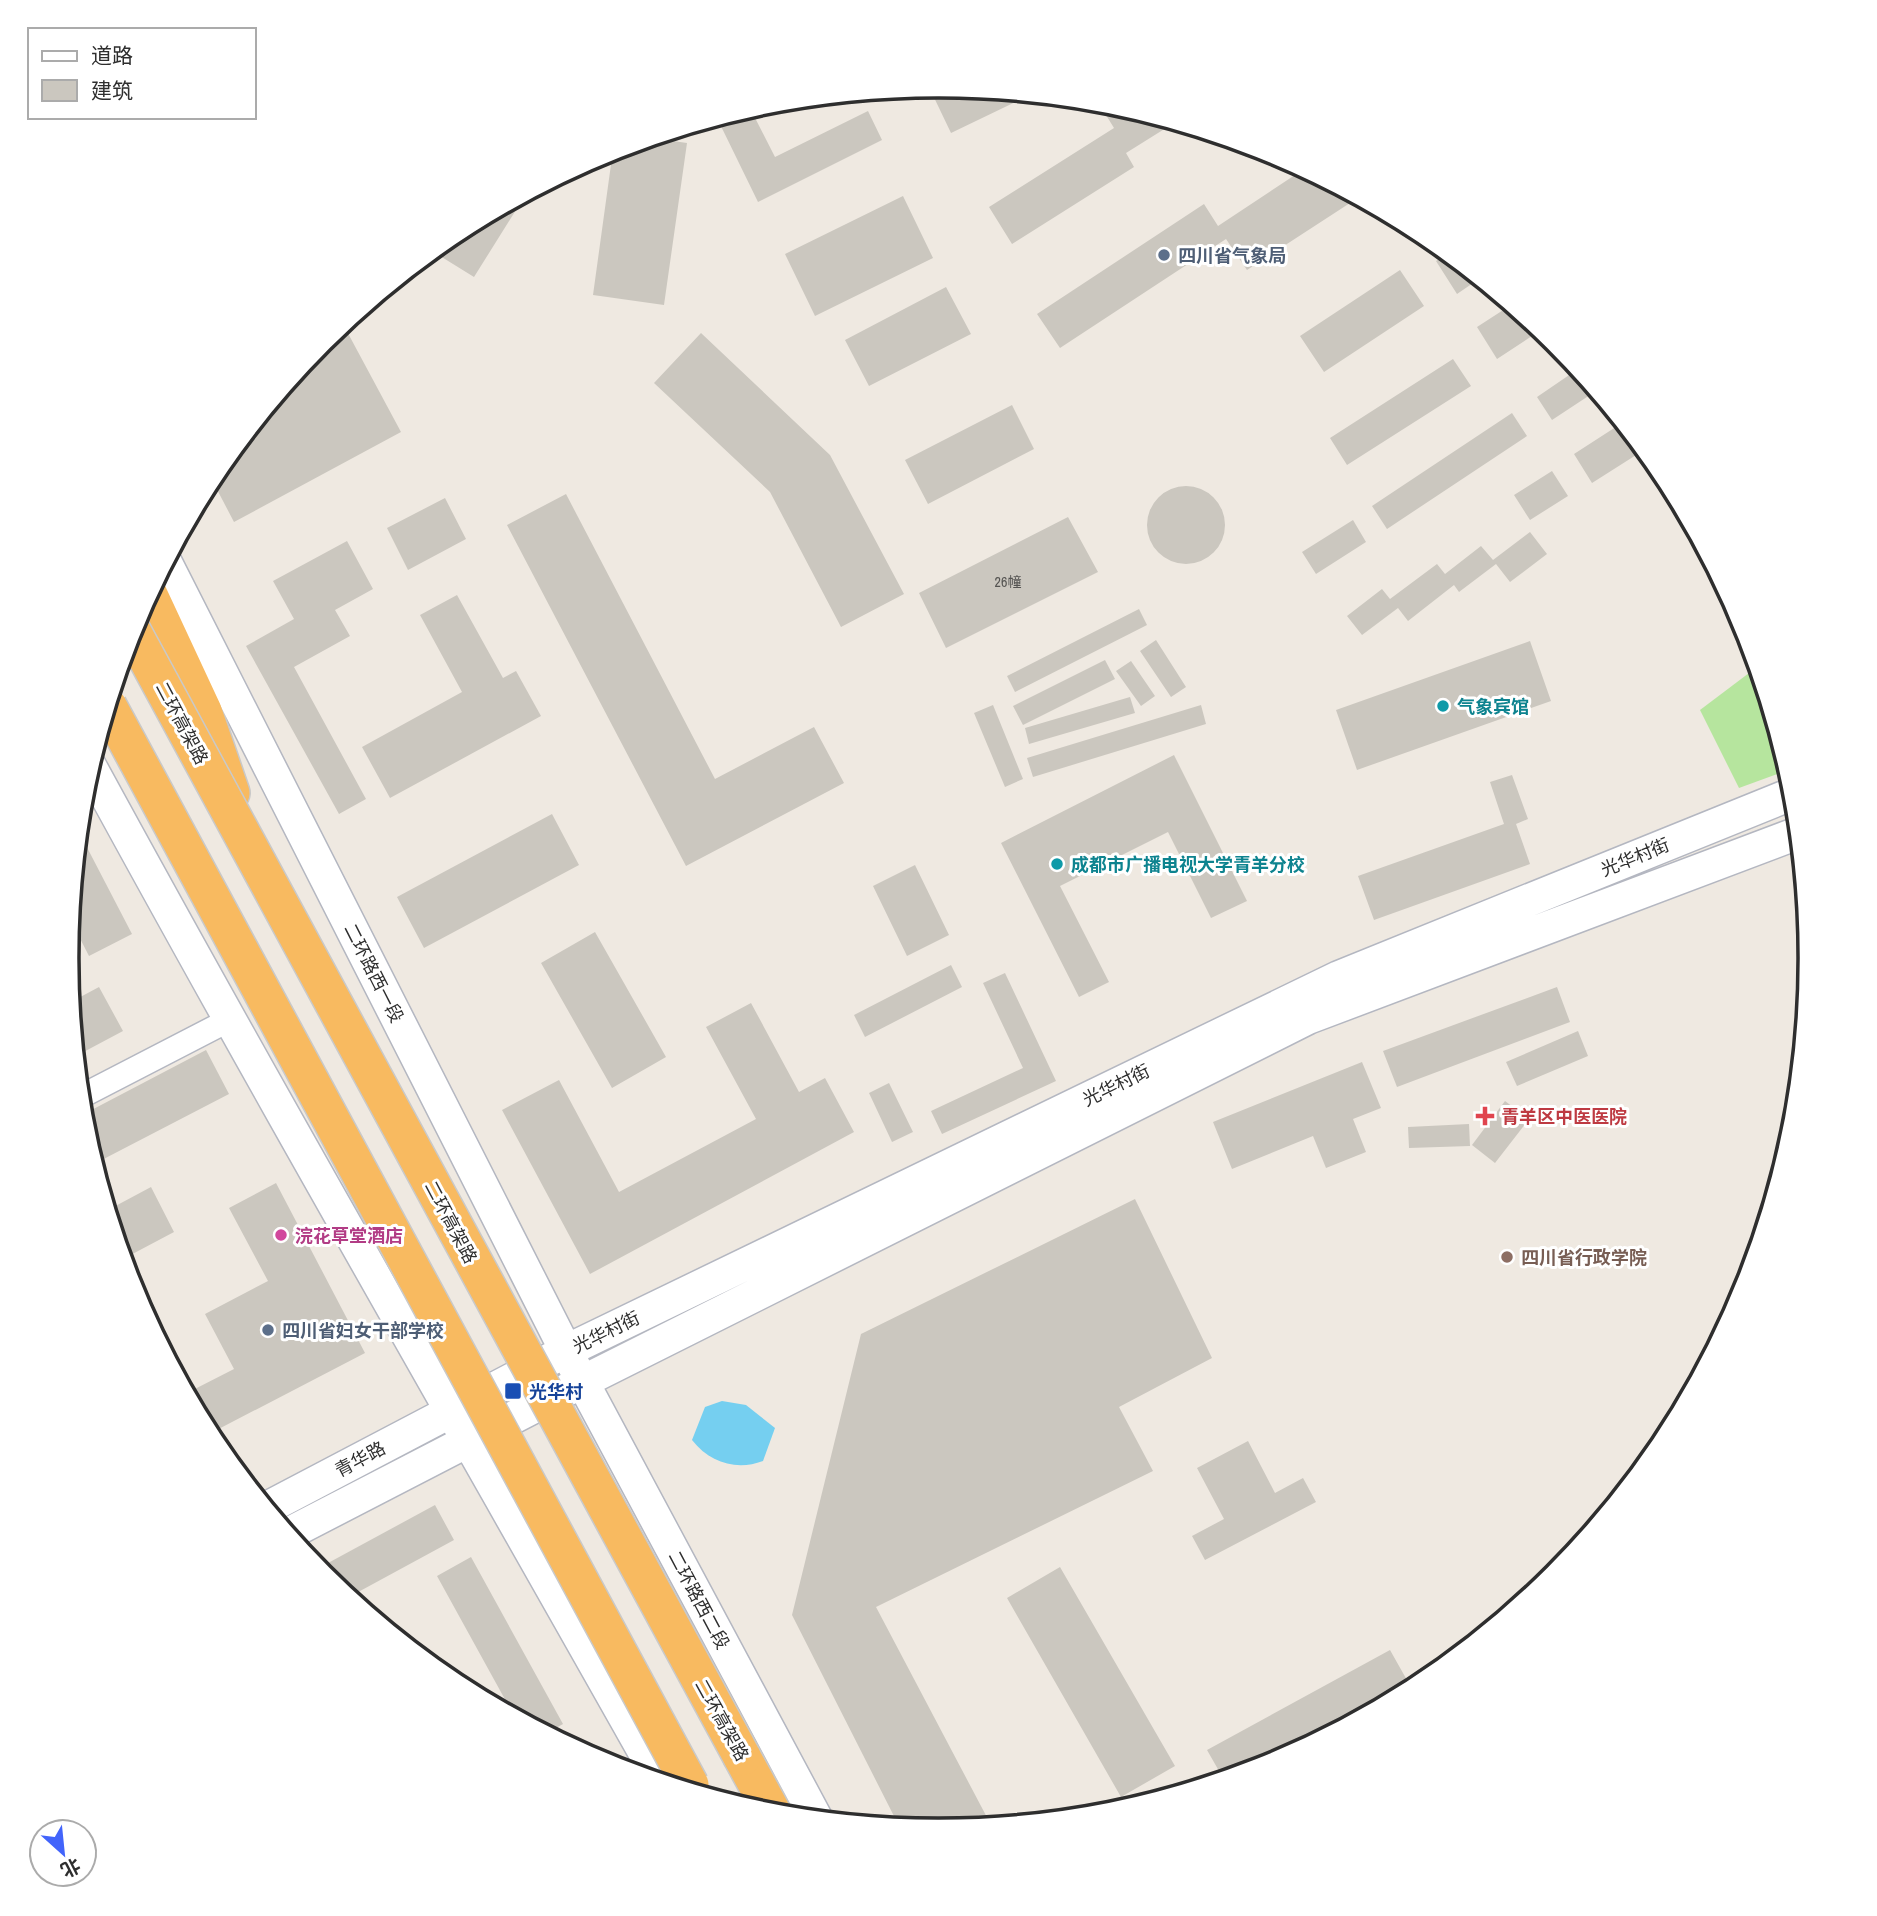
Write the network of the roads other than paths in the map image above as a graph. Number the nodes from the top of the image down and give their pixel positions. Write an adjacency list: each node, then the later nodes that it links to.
1 (170, 572): 13 (main road, 二环路西一段)
2 (154, 606): 10 (highway, bridge)
3 (139, 643): 10 (highway, 二环高架路, bridge)
4 (114, 716): 9 (highway, bridge)
5 (110, 730): 9 (highway, bridge)
6 (97, 780): 11 (main road)
7 (1783, 797): 13 (main road, 光华村街)
8 (1789, 836): 14 (main road, 光华村街)
9 (185, 849): 20 (highway, bridge)
10 (251, 850): 21 (highway, 二环高架路, bridge)
11 (229, 1020): 12 (street); 15 (main road)
12 (90, 1092)
13 (566, 1352): 14 (main road, 二环路西一段); 15 (main road, 光华村街)
14 (582, 1382): 16 (main road, 光华村街); 22 (main road, 二环路西二段)
15 (453, 1410): 16 (main road); 17 (main road, 青华路)
16 (470, 1441): 18 (main road, 青华路); 19 (main road)
17 (275, 1504)
18 (296, 1530)
19 (654, 1769)
20 (687, 1780)
21 (765, 1800)
22 (810, 1807)

